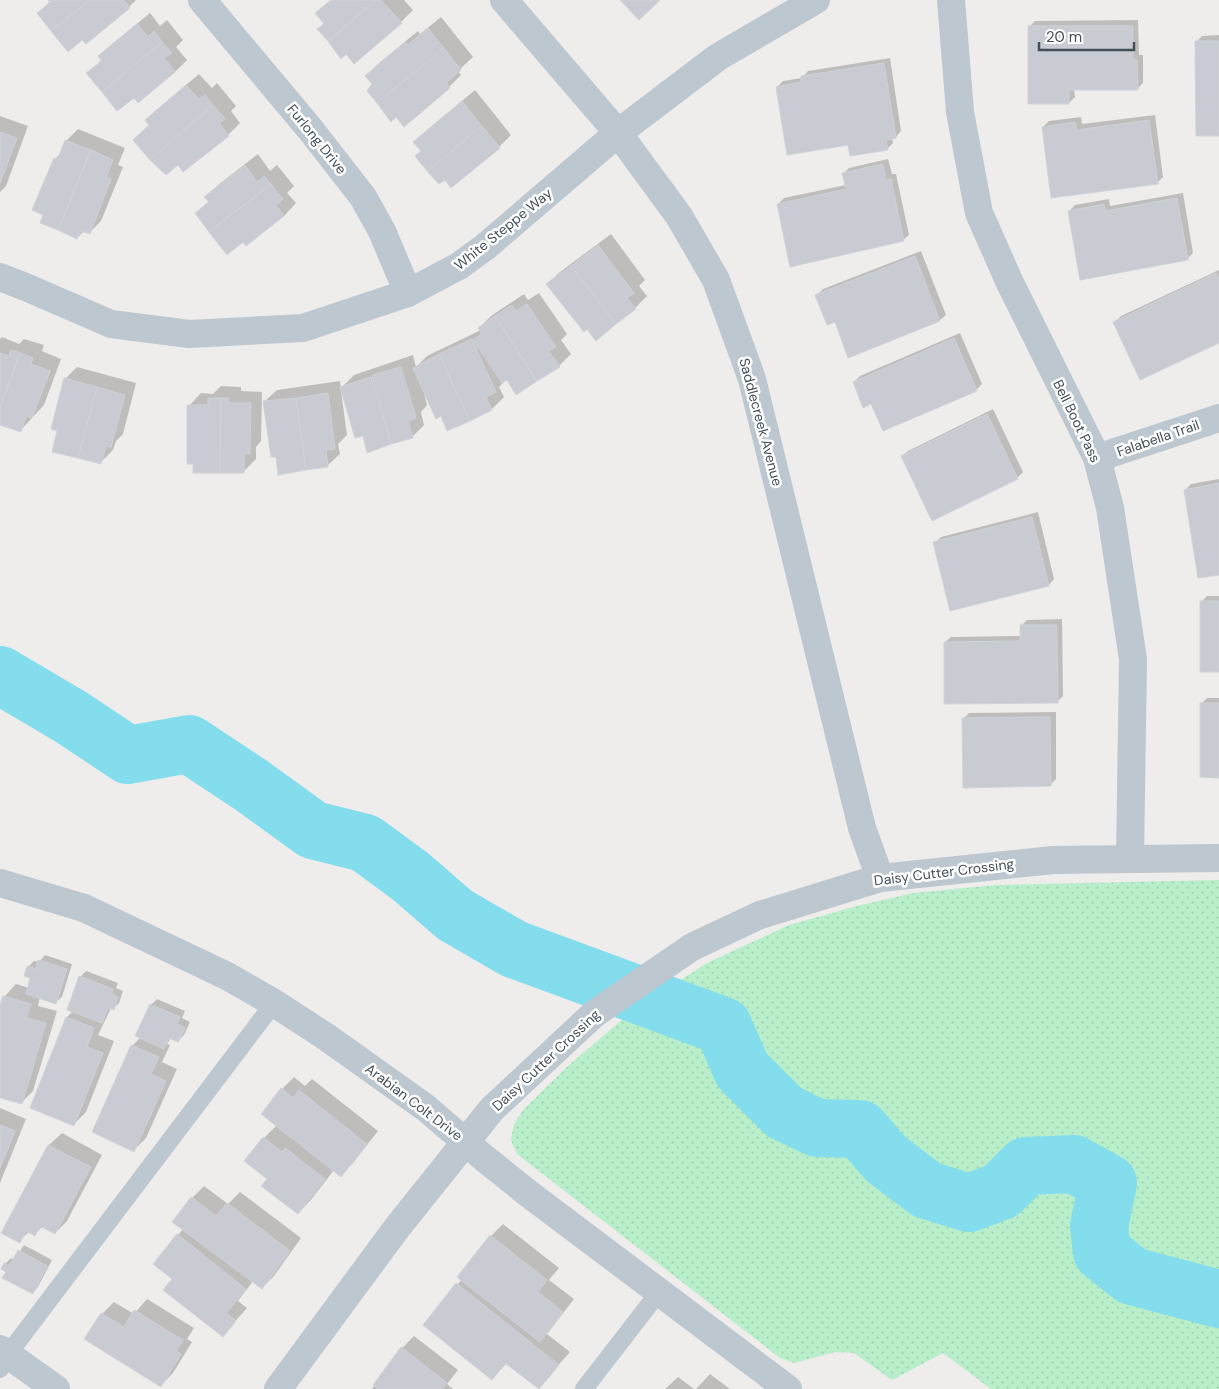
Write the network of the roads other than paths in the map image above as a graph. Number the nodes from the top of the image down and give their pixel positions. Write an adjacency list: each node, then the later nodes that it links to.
1 (202, 0): 7 (street, Furlong Drive)
2 (504, 0): 5 (street, Saddlecreek Avenue)
3 (816, 0): 5 (street, White Steppe Way)
4 (951, 0): 9 (street, Bell Boot Pass)
5 (618, 133): 7 (street, White Steppe Way); 12 (street, Saddlecreek Avenue)
6 (0, 278): 7 (street, White Steppe Way)
7 (408, 293)
8 (1219, 418): 9 (street, Falabella Trail)
9 (1097, 458): 10 (street, Bell Boot Pass)
10 (1130, 858): 11 (street, Daisy Cutter Crossing); 12 (street, Daisy Cutter Crossing)
11 (1219, 858)
12 (880, 878): 15 (street, Daisy Cutter Crossing)
13 (0, 883): 14 (street, Arabian Colt Drive)
14 (274, 1003): 15 (street, Arabian Colt Drive); 17 (lane)
15 (465, 1140): 16 (street, Arabian Colt Drive); 19 (street, Daisy Cutter Crossing)
16 (659, 1292): 20 (lane); 21 (street, Arabian Colt Drive)
17 (3, 1358): 18 (street)
18 (56, 1389)
19 (278, 1389)
20 (584, 1389)
21 (788, 1389)

